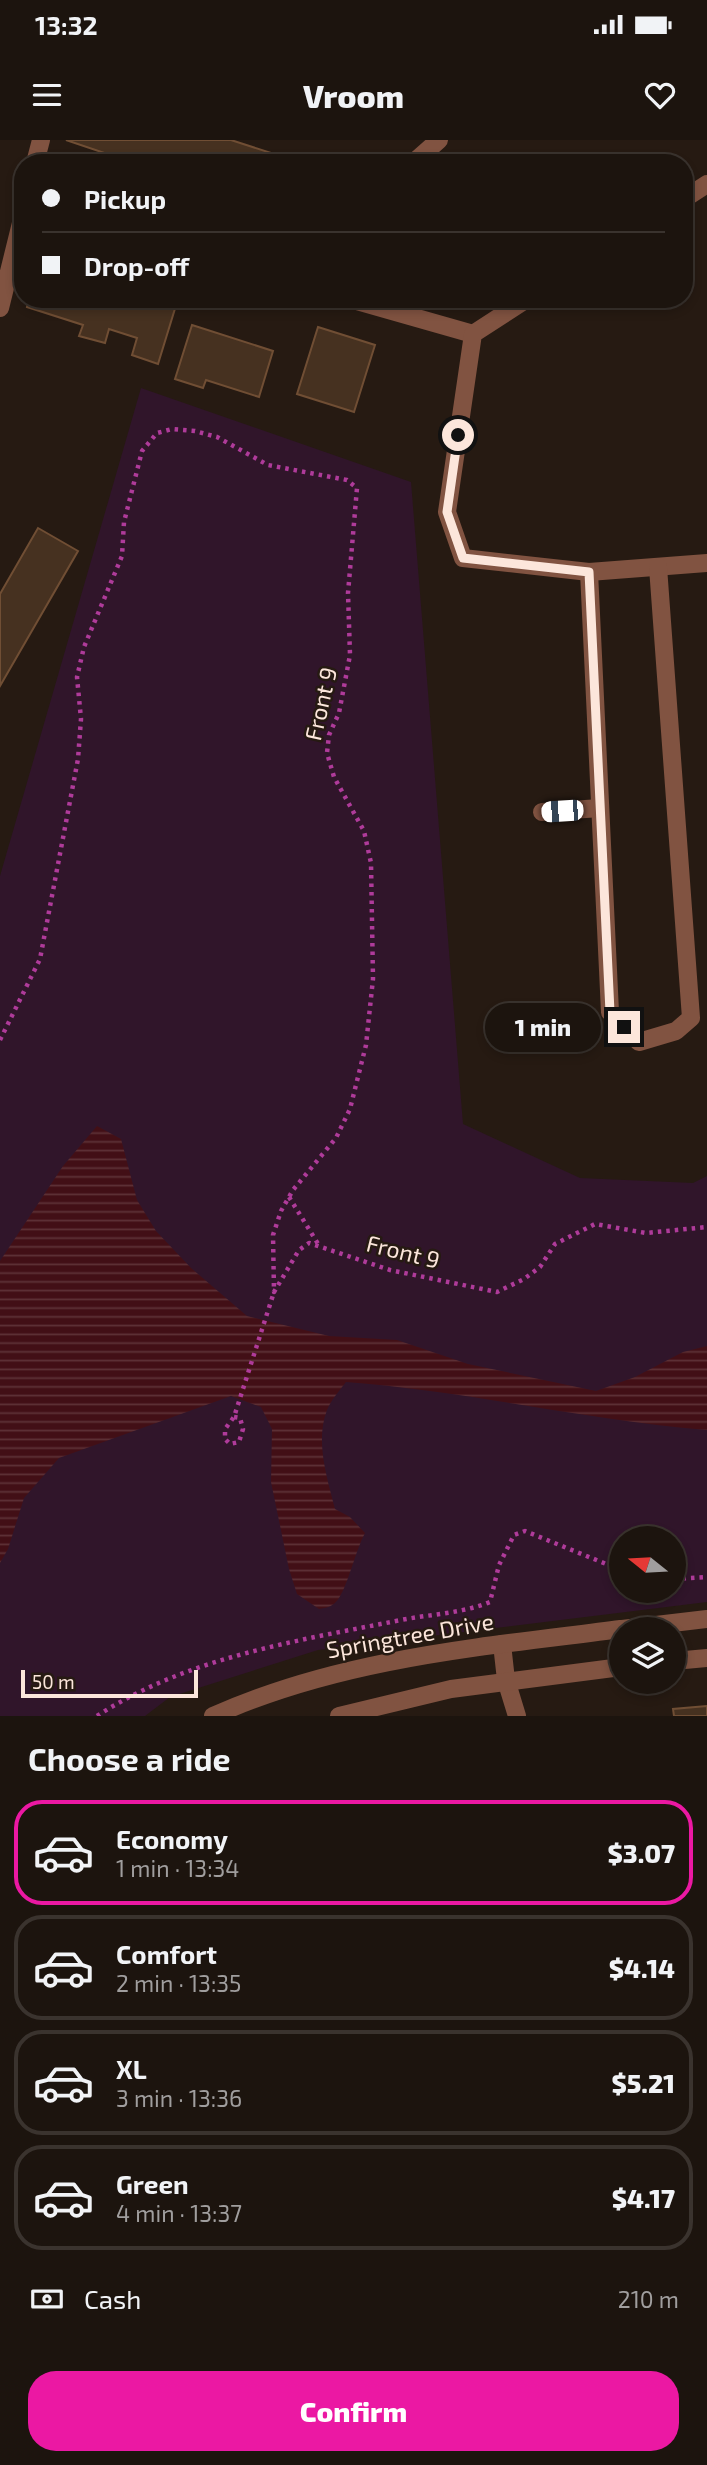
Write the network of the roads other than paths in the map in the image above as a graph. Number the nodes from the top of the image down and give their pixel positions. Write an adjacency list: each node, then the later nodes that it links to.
1 (439, 140): 2 (street)
2 (423, 154)
3 (14, 251): 4 (street)
4 (0, 308)
5 (381, 308): 7 (street)
6 (513, 308): 7 (street)
7 (472, 334): 10 (street)
8 (707, 563): 9 (street)
9 (658, 567): 10 (street); 11 (street)
10 (589, 572): 11 (street)
11 (600, 808): 12 (street)
12 (542, 812)
13 (707, 1619): 14 (street, Springtree Drive)
14 (686, 1621)
15 (609, 1631): 16 (street, Springtree Drive)
16 (502, 1644): 20 (street); 21 (street, Springtree Drive)
17 (707, 1658): 18 (street)
18 (686, 1660)
19 (609, 1668): 20 (street)
20 (506, 1680): 22 (street); 23 (street)
21 (213, 1716)
22 (339, 1716)
23 (517, 1716)

